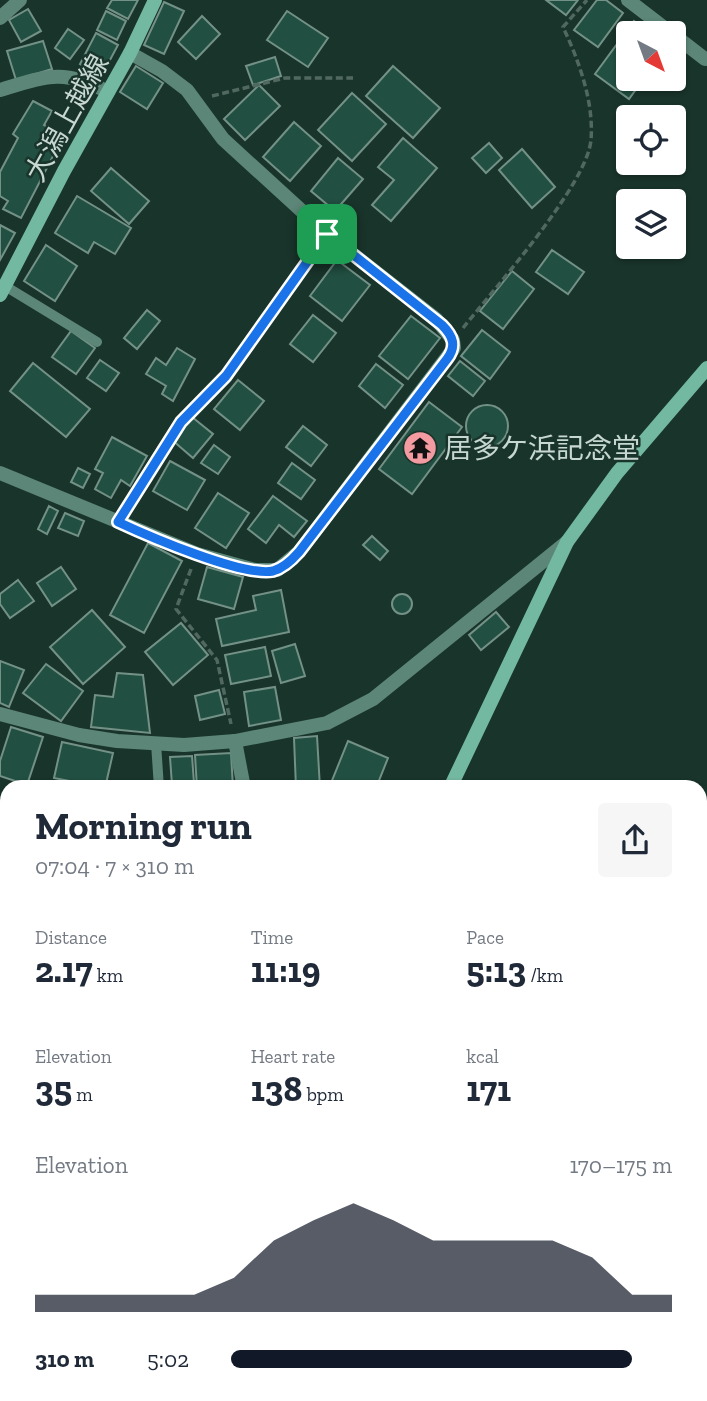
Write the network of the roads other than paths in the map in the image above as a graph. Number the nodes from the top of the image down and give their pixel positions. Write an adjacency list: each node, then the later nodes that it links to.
1 (20, 0): 4 (street)
2 (155, 0): 7 (street, 大潟上越線)
3 (628, 0): 5 (street)
4 (0, 18)
5 (655, 21)
6 (686, 45): 8 (street)
7 (130, 53): 10 (street, 大潟上越線); 14 (street)
8 (705, 59)
9 (0, 90): 10 (street)
10 (108, 92): 11 (street, 大潟上越線)
11 (3, 291): 12 (lane)
12 (97, 342)
13 (707, 368): 15 (street)
14 (0, 473)
15 (568, 542): 17 (street); 21 (street)
16 (0, 714): 18 (street)
17 (235, 741): 18 (street); 20 (street)
18 (156, 743): 19 (lane)
19 (158, 780)
20 (242, 780)
21 (454, 780)

